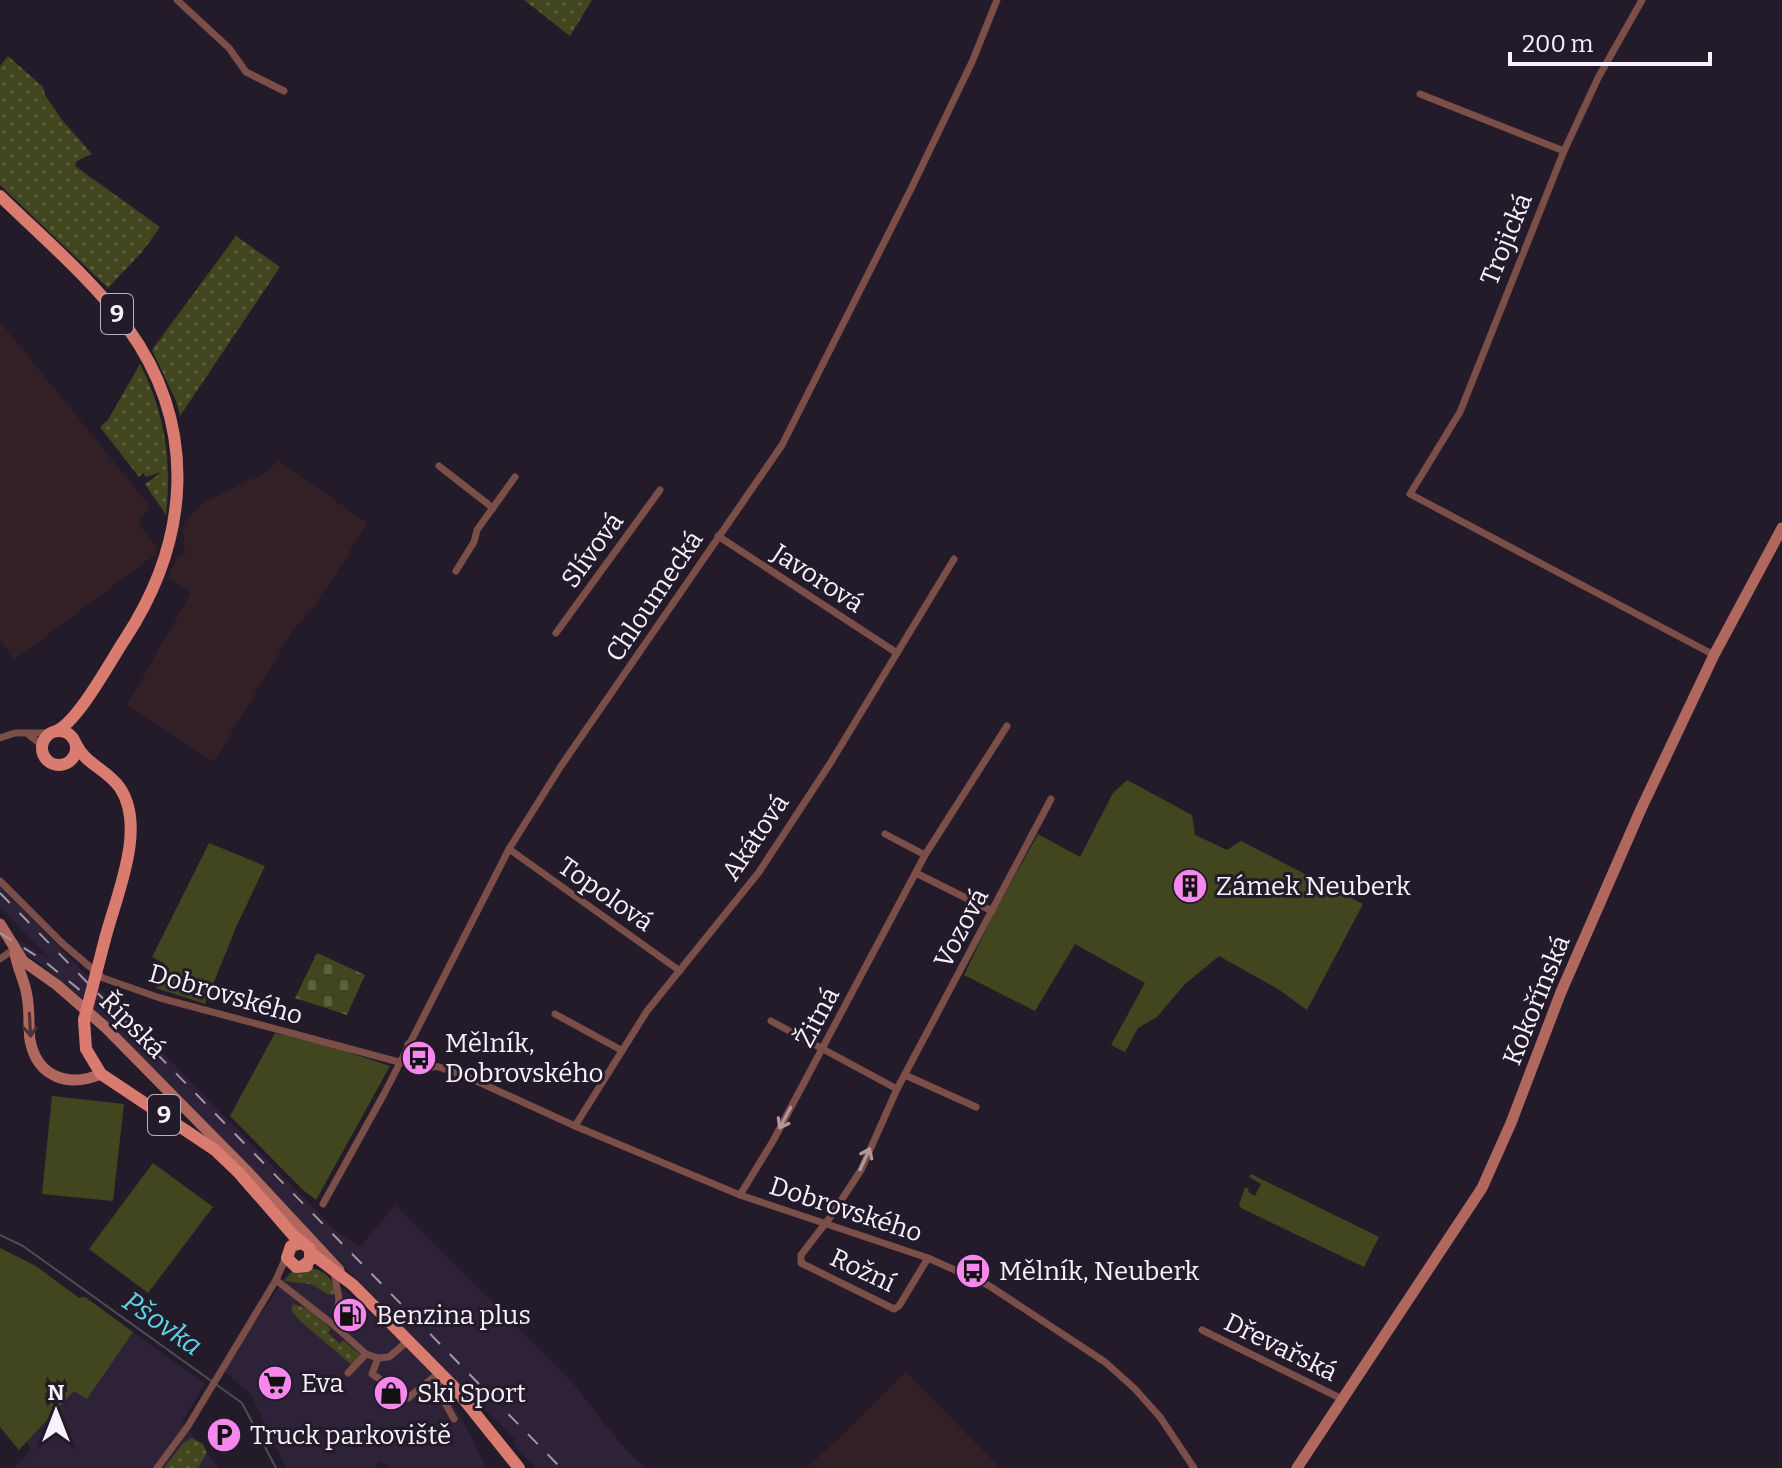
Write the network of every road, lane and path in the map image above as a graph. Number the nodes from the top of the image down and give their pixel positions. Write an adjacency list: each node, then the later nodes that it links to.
1 (177, 0): 4 (street)
2 (997, 0): 13 (street, Chloumecká)
3 (1642, 0): 6 (street, Trojická)
4 (284, 91)
5 (1420, 94): 6 (street)
6 (1564, 151): 18 (street, Trojická)
7 (0, 196): 19 (main road, 9)
8 (439, 466): 11 (street)
9 (515, 477): 11 (street)
10 (660, 490): 16 (street, Slívová)
11 (493, 508): 15 (street)
12 (1782, 528): 18 (main road, Kokořínská)
13 (718, 536): 17 (street, Javorová); 30 (street, Chloumecká)
14 (954, 559): 17 (street, Akátová)
15 (456, 571)
16 (556, 633)
17 (897, 653): 39 (street, Akátová)
18 (1714, 655): 70 (main road, Kokořínská)
19 (77, 713): 21 (main road, 9); 24 (main road, 9)
20 (1007, 726): 31 (street, Žitná)
21 (53, 732): 22 (street); 24 (main road); 25 (main road, 9)
22 (27, 734): 23 (street); 25 (street)
23 (0, 738)
24 (74, 741): 26 (main road, 9); 27 (main road)
25 (42, 752): 26 (main road)
26 (68, 762): 27 (main road)
27 (93, 764): 47 (main road, bridge)
28 (1051, 799): 34 (street, Vozová)
29 (885, 834): 31 (street)
30 (509, 849): 39 (street, Topolová); 42 (street, Chloumecká)
31 (925, 855): 32 (street, Žitná)
32 (916, 873): 34 (street); 44 (street, Žitná)
33 (0, 881): 45 (street, Dobrovského)
34 (992, 911): 48 (street, Vozová)
35 (0, 924): 37 (main road, Řípská)
36 (0, 945): 37 (street)
37 (11, 951): 38 (street); 47 (main road, one-way to 47); 51 (main road, Řípská)
38 (0, 959)
39 (680, 971): 43 (street, Akátová)
40 (555, 1014): 43 (street)
41 (771, 1021): 44 (street)
42 (408, 1044): 45 (street, Chloumecká); 46 (street, Dobrovského)
43 (621, 1050): 52 (street, Akátová)
44 (823, 1050): 49 (street); 54 (street, Žitná, one-way to 54)
45 (399, 1062): 46 (street, Dobrovského); 55 (street, Chloumecká)
46 (433, 1067): 52 (street, Dobrovského)
47 (101, 1074): 53 (main road, Řípská / 9)
48 (905, 1075): 49 (street, Vozová); 50 (street)
49 (897, 1089): 56 (street, Vozová, one-way to 49)
50 (976, 1107)
51 (201, 1125): 53 (main road); 57 (main road, Řípská)
52 (575, 1126): 54 (street, Dobrovského)
53 (225, 1158): 57 (main road, Řípská / 9)
54 (740, 1195): 56 (street, Dobrovského)
55 (323, 1204)
56 (824, 1224): 58 (street, Dobrovského); 58 (street, Rožní)
57 (298, 1246): 59 (main road, 9); 59 (main road); 60 (main road, 9); 61 (street); 62 (main road)
58 (928, 1258): 74 (street, Dobrovského)
59 (301, 1267): 60 (main road, 9); 61 (street)
60 (334, 1272): 62 (main road, 9); 63 (street)
61 (276, 1280): 63 (street); 72 (street)
62 (353, 1285): 65 (main road, 9)
63 (336, 1327): 66 (street)
64 (1202, 1330): 70 (street, Dřevařská)
65 (408, 1341): 67 (street); 69 (main road, 9)
66 (366, 1354): 67 (street); 68 (street)
67 (378, 1358): 69 (street)
68 (348, 1373)
69 (439, 1373): 71 (street); 73 (main road, 9)
70 (1342, 1399): 75 (main road, Kokořínská)
71 (454, 1419)
72 (157, 1468)
73 (519, 1468)
74 (1194, 1468)
75 (1297, 1468)

